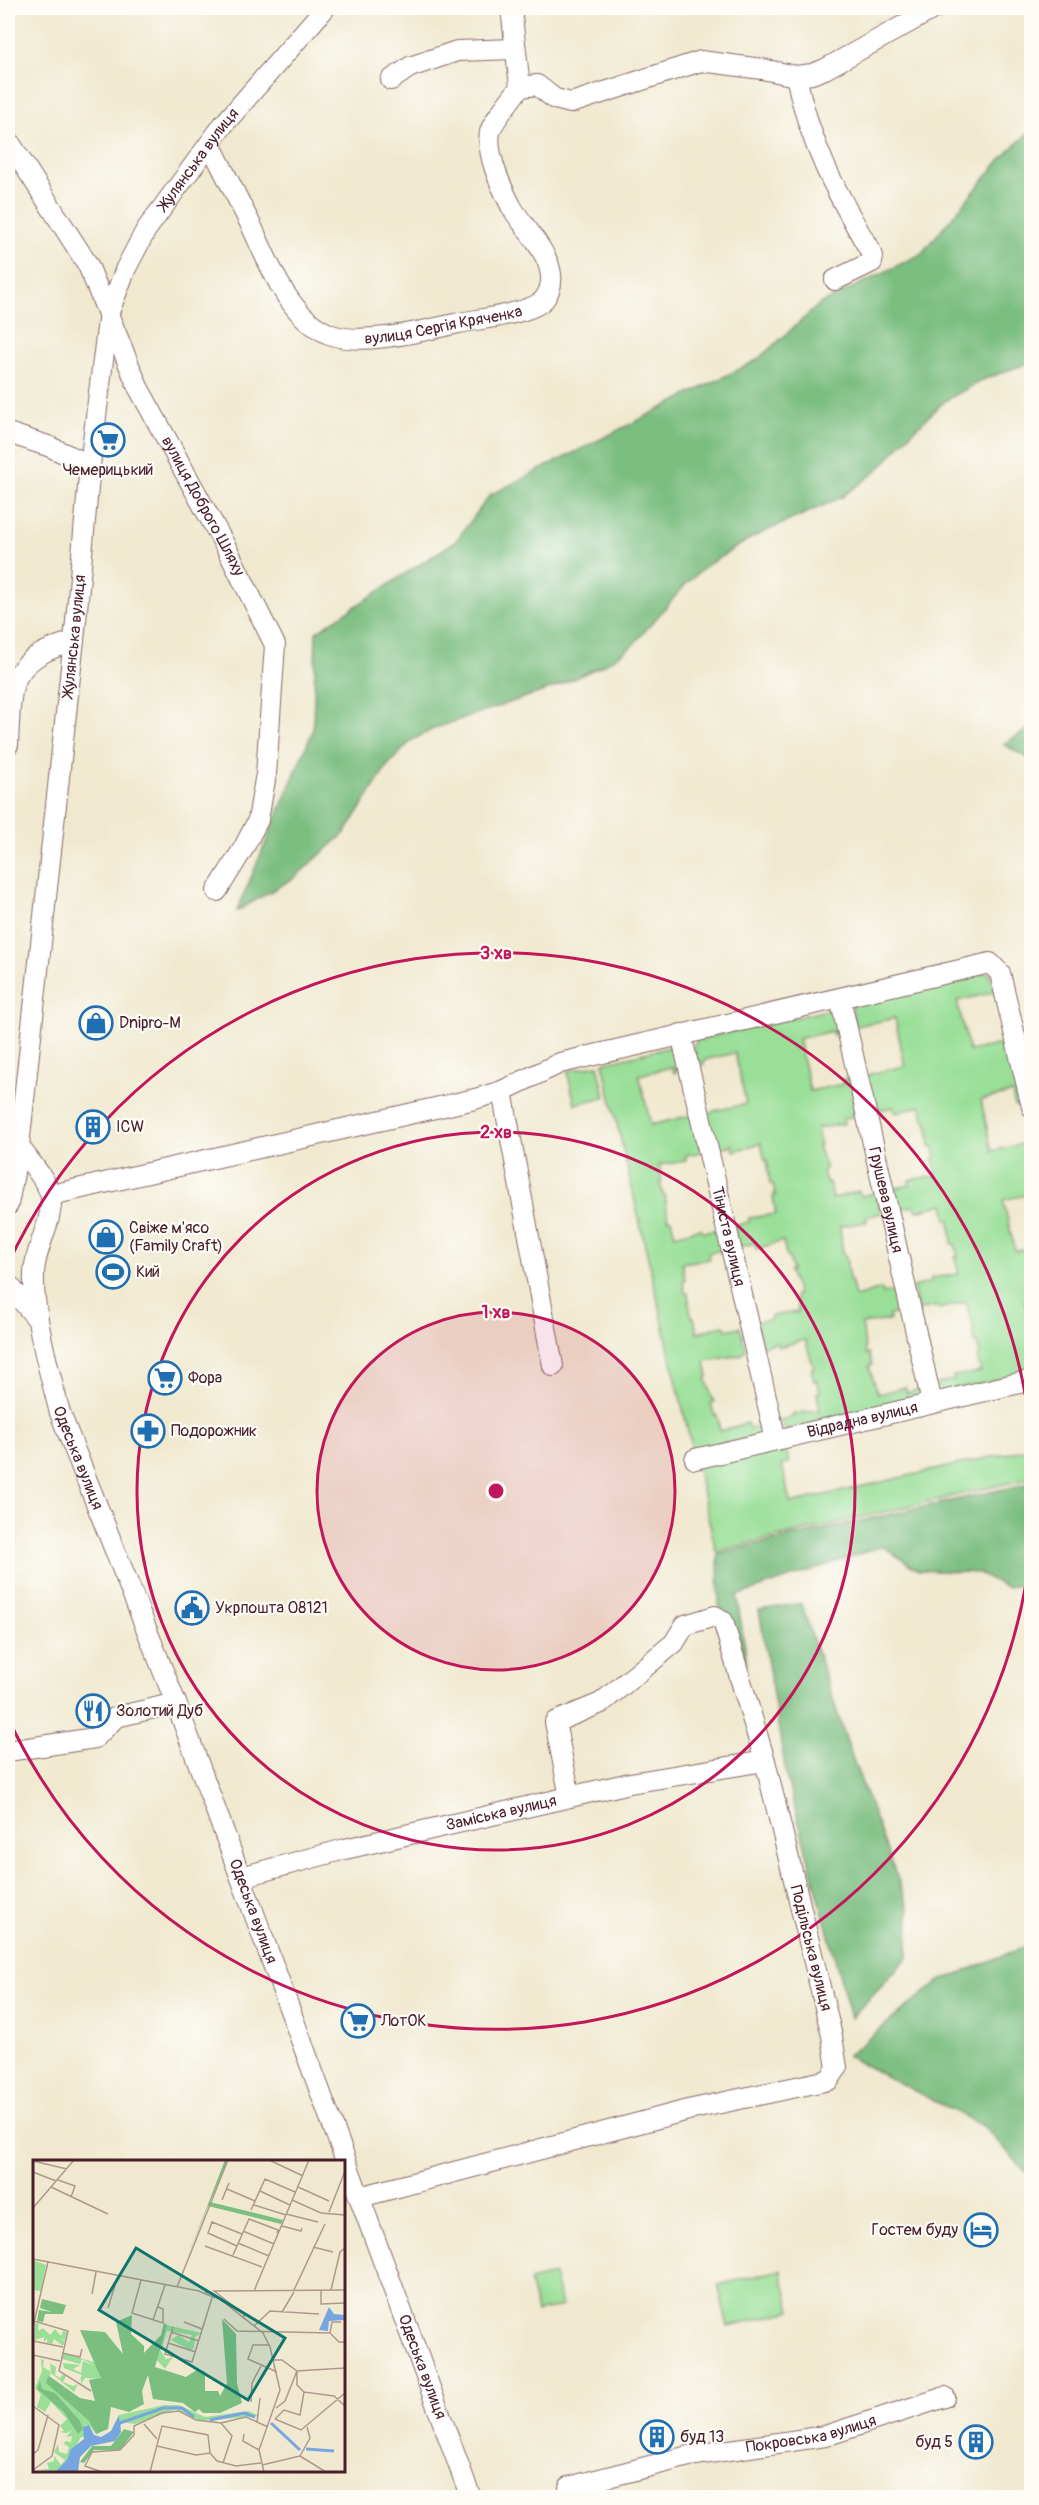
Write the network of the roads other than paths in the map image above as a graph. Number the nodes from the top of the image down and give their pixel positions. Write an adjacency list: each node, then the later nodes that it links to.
1 (325, 8): 9 (street, Жулянська вулиця)
2 (511, 8): 4 (street)
3 (935, 8): 5 (street)
4 (514, 49): 6 (street); 7 (street)
5 (796, 76): 7 (street); 10 (street)
6 (391, 80)
7 (520, 87): 9 (street, вулиця Сергія Кряченка)
8 (8, 140): 11 (street, вулиця Доброго Шляху)
9 (210, 144): 11 (street, Жулянська вулиця)
10 (835, 280)
11 (109, 312): 13 (street, Жулянська вулиця); 16 (street, вулиця Доброго Шляху)
12 (8, 433): 13 (street)
13 (90, 465): 14 (street, Жулянська вулиця)
14 (74, 641): 15 (street); 21 (street, Жулянська вулиця)
15 (8, 745)
16 (216, 891)
17 (840, 998): 18 (street); 20 (street); 29 (street, Грушева вулиця)
18 (681, 1034): 19 (street); 30 (street, Тіниста вулиця)
19 (502, 1091): 22 (street); 27 (street)
20 (1032, 1107)
21 (19, 1146): 22 (street); 23 (street, Жулянська вулиця)
22 (48, 1189): 23 (street); 24 (street)
23 (10, 1197)
24 (34, 1272): 25 (street); 26 (street)
25 (8, 1284): 26 (street)
26 (40, 1323): 32 (street, Одеська вулиця)
27 (554, 1366)
28 (1032, 1380): 29 (street, Відрадна вулиця)
29 (932, 1403): 30 (street, Відрадна вулиця)
30 (776, 1440): 31 (street, Відрадна вулиця)
31 (695, 1459)
32 (176, 1703): 33 (street); 36 (street, Одеська вулиця)
33 (8, 1751)
34 (765, 1761): 35 (street, Заміська вулиця); 35 (street, Подільська вулиця); 37 (street, Подільська вулиця)
35 (570, 1797): 36 (street, Заміська вулиця)
36 (241, 1877): 37 (street, Одеська вулиця)
37 (360, 2197): 40 (street, Одеська вулиця)
38 (945, 2397): 39 (street, Покровська вулиця)
39 (569, 2487)
40 (471, 2498)

